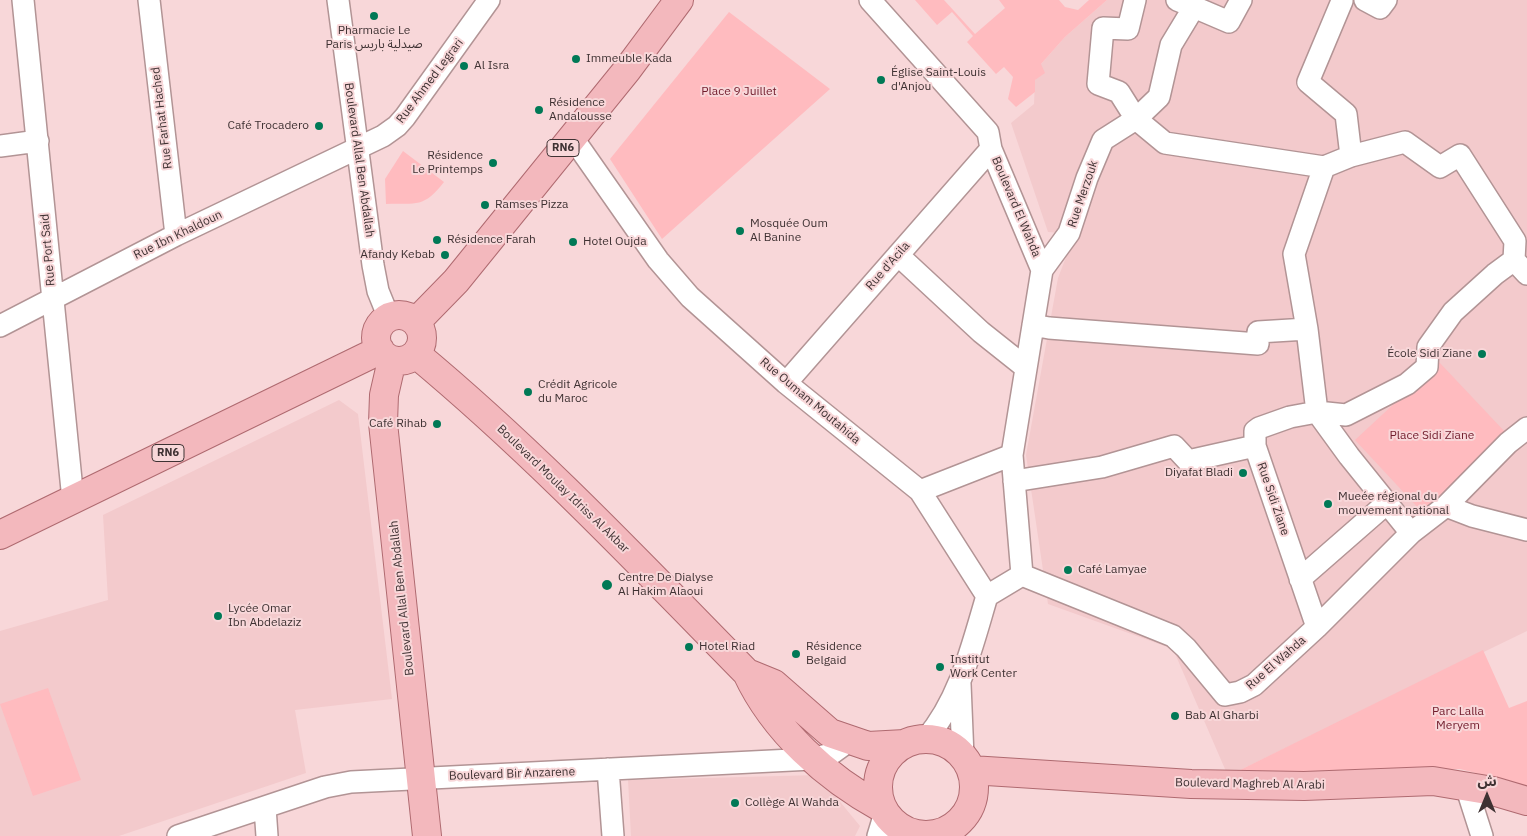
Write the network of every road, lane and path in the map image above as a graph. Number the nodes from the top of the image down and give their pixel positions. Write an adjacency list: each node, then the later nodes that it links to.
1 (23, 0): 15 (street, Rue Port Said)
2 (149, 0): 21 (street, Rue Farhat Hached)
3 (338, 0): 17 (street, Boulevard Allal Ben Abdallah)
4 (489, 0): 17 (street, Rue Ahmed Legrari)
5 (679, 0): 14 (main road, RN6)
6 (870, 0): 18 (street, Boulevard El Wahda)
7 (1135, 0): 13 (street)
8 (1240, 0): 12 (street)
9 (1343, 0): 19 (street)
10 (1365, 0): 11 (street)
11 (1386, 0)
12 (1186, 2): 13 (street)
13 (1136, 119): 20 (street); 24 (street, Rue Merzouk)
14 (572, 137): 27 (main road, RN6); 33 (street, Rue Oumam Moutahida)
15 (38, 141): 16 (street); 25 (street, Rue Port Said)
16 (0, 146)
17 (357, 146): 21 (street, Rue Ibn Khaldoun); 26 (street, Boulevard Allal Ben Abdallah)
18 (991, 149): 22 (street, Rue d'Acila); 24 (street, Boulevard El Wahda)
19 (1351, 156): 20 (street); 23 (street)
20 (1324, 166): 30 (street)
21 (176, 235): 25 (street, Rue Ibn Khaldoun)
22 (898, 255): 32 (street); 33 (street, Rue d'Acila)
23 (1521, 267): 34 (street)
24 (1042, 270): 28 (street, Boulevard El Wahda)
25 (52, 298): 29 (street, Rue Ibn Khaldoun); 40 (street, Rue Port Said)
26 (389, 318): 27 (main road); 31 (main road)
27 (416, 322): 31 (main road)
28 (1033, 325): 30 (street); 32 (street, Boulevard El Wahda)
29 (0, 326)
30 (1307, 329): 34 (street)
31 (396, 354): 40 (main road, RN6); 50 (main road, Boulevard Moulay Idriss Al Akbar); 57 (main road, Boulevard Allal Ben Abdallah)
32 (1025, 367): 37 (street, Boulevard El Wahda)
33 (786, 383): 39 (street, Rue Oumam Moutahida)
34 (1317, 412): 36 (street, Rue Sidi Ziane); 41 (street)
35 (1527, 428): 42 (street, Rue El Wahda)
36 (1255, 446): 38 (street); 47 (street, Rue Sidi Ziane)
37 (1012, 455): 38 (street, Boulevard El Wahda); 39 (street)
38 (1014, 481): 46 (street, Boulevard El Wahda)
39 (920, 491): 48 (street, Rue Oumam Moutahida)
40 (73, 500): 45 (main road, RN6)
41 (1387, 503): 44 (street); 47 (street)
42 (1446, 506): 43 (street); 44 (street, Rue El Wahda)
43 (1527, 530)
44 (1412, 533): 49 (street, Rue El Wahda)
45 (0, 535)
46 (1022, 575): 48 (street); 49 (street, Rue El Wahda)
47 (1300, 579): 49 (street, Rue Sidi Ziane)
48 (987, 596): 51 (street)
49 (1317, 628)
50 (747, 673): 52 (main road, Boulevard Moulay Idriss Al Akbar); 54 (main road, Boulevard Moulay Idriss Al Akbar)
51 (960, 684): 53 (street); 55 (street)
52 (850, 741): 53 (main road, Boulevard Moulay Idriss Al Akbar); 54 (street, Boulevard Bir Anzarene)
53 (915, 742): 55 (main road); 61 (main road)
54 (812, 759): 56 (street, Boulevard Bir Anzarene); 61 (main road, Boulevard Moulay Idriss Al Akbar)
55 (967, 763): 58 (main road, Boulevard Maghreb Al Arabi); 62 (main road)
56 (608, 770): 57 (street, Boulevard Bir Anzarene); 66 (street)
57 (420, 777): 60 (street, Boulevard Bir Anzarene); 65 (main road, Boulevard Allal Ben Abdallah)
58 (1466, 786): 59 (main road, Boulevard Maghreb Al Arabi); 67 (street)
59 (1527, 801)
60 (264, 807): 63 (street, Boulevard Bir Anzarene); 64 (street)
61 (892, 827): 62 (main road)
62 (952, 832)
63 (178, 836)
64 (267, 836)
65 (427, 836)
66 (613, 836)
67 (1482, 836)

